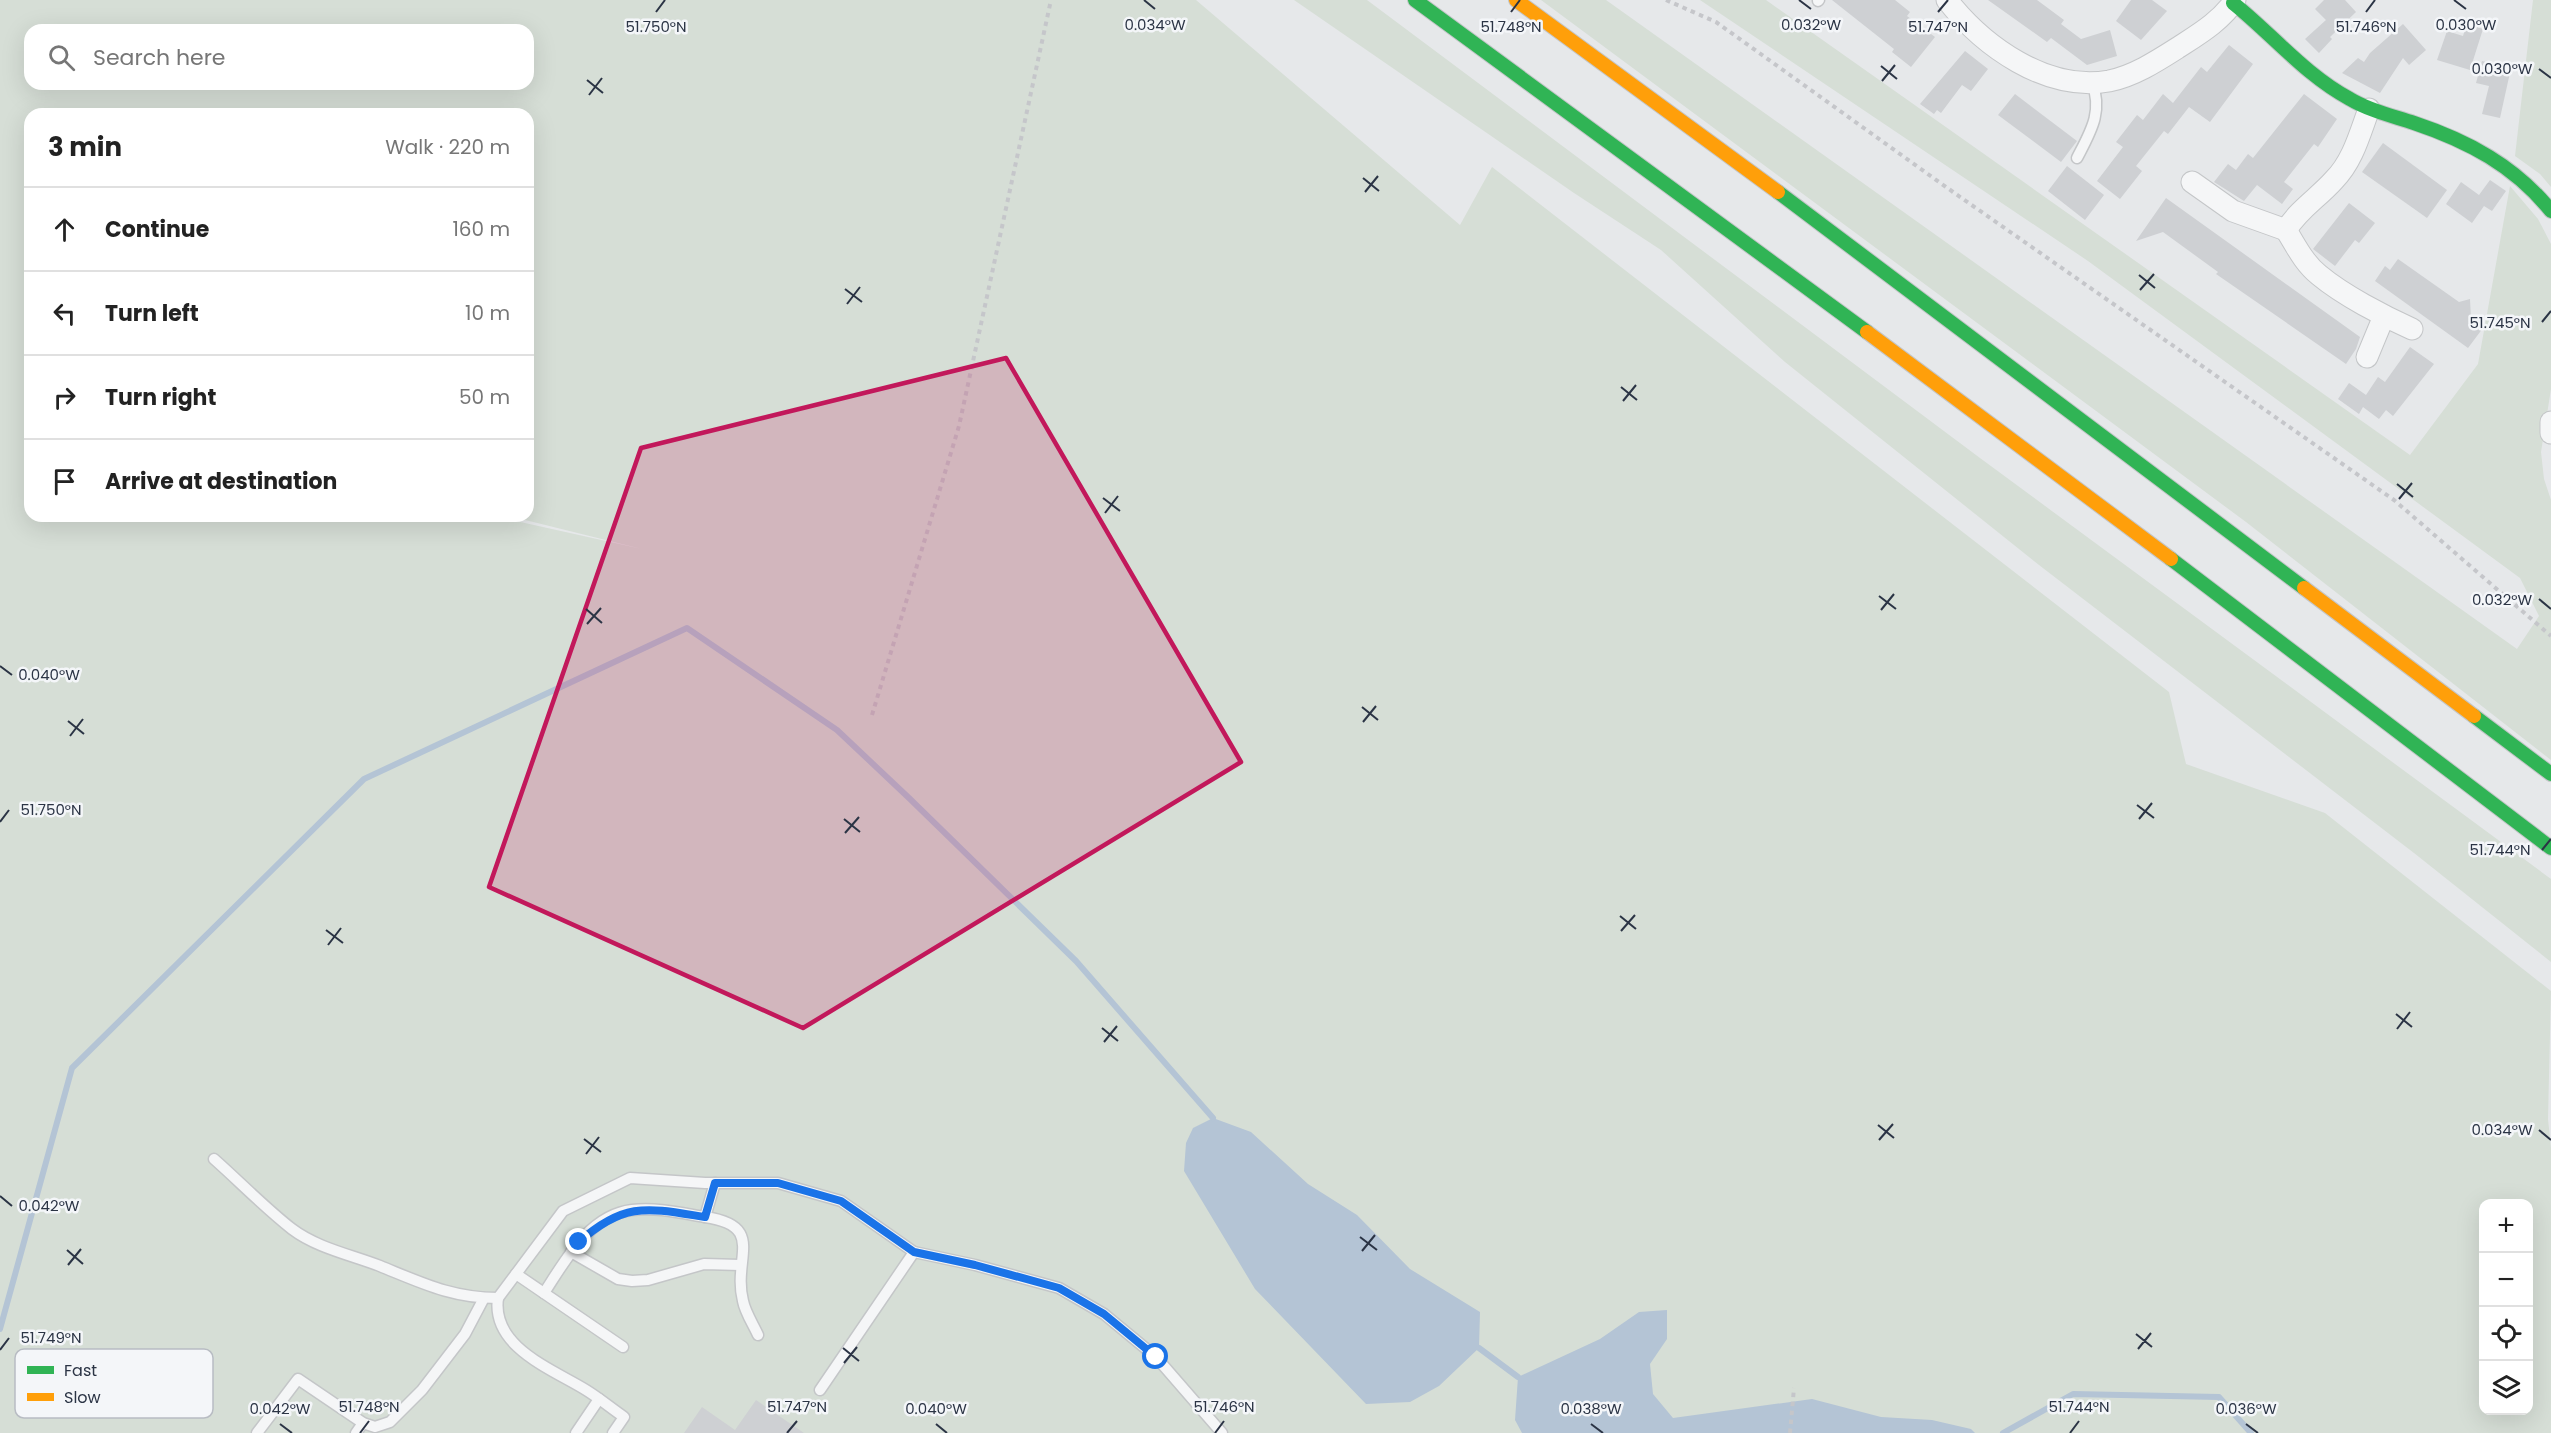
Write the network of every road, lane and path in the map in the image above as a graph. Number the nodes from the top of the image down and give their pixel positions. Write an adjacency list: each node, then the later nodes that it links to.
1 (1051, 0): 19 (path)
2 (1415, 0): 21 (main road)
3 (1516, 0): 20 (main road)
4 (1666, 0): 18 (path)
5 (1947, 0): 7 (street)
6 (2234, 2): 7 (street); 8 (main road)
7 (2092, 82): 9 (lane)
8 (2369, 109): 11 (main road); 12 (street)
9 (2077, 158)
10 (2192, 182): 12 (street)
11 (2551, 211)
12 (2286, 230): 13 (street)
13 (2384, 316): 14 (street); 15 (street)
14 (2412, 329)
15 (2367, 357)
16 (2551, 422): 17 (street)
17 (2551, 433)
18 (2551, 636)
19 (872, 715)
20 (2551, 774)
21 (2551, 848)
22 (214, 1159): 30 (lane)
23 (715, 1183): 24 (lane); 26 (lane); 28 (lane)
24 (705, 1217): 25 (lane); 27 (lane)
25 (571, 1252): 27 (lane); 29 (lane)
26 (914, 1252): 35 (lane); 42 (lane)
27 (740, 1265): 32 (lane)
28 (516, 1274): 29 (lane); 31 (lane)
29 (544, 1293): 33 (lane)
30 (484, 1298): 31 (lane); 37 (lane)
31 (498, 1298): 36 (lane)
32 (758, 1335)
33 (622, 1347)
34 (1794, 1388): 43 (path)
35 (820, 1390)
36 (599, 1399): 40 (lane); 41 (lane)
37 (363, 1423): 38 (lane); 39 (lane)
38 (257, 1433)
39 (356, 1433)
40 (576, 1433)
41 (613, 1433)
42 (1222, 1433)
43 (1790, 1433)

